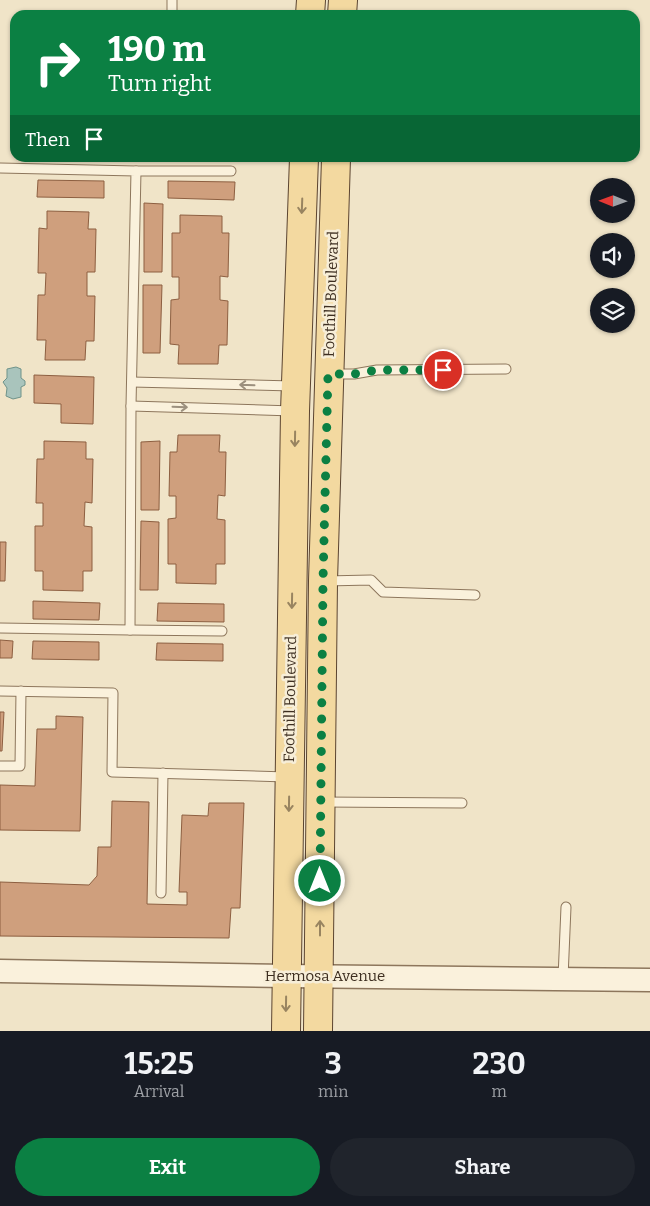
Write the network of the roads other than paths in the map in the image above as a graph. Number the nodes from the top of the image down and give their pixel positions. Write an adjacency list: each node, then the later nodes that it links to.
1 (304, 162): 9 (main road, Foothill Boulevard, one-way to 9)
2 (336, 162): 7 (main road, Foothill Boulevard)
3 (0, 168): 4 (lane)
4 (136, 170): 5 (lane); 8 (lane)
5 (231, 171)
6 (506, 369): 7 (lane)
7 (328, 374): 11 (main road, Foothill Boulevard)
8 (132, 382): 9 (lane, one-way to 8); 10 (lane)
9 (295, 399): 10 (lane, one-way to 9); 20 (main road, Foothill Boulevard, one-way to 20)
10 (131, 406): 14 (lane)
11 (323, 581): 12 (lane); 21 (main road, Foothill Boulevard)
12 (475, 595)
13 (0, 628): 14 (lane)
14 (130, 630): 15 (lane)
15 (222, 631)
16 (0, 691): 17 (lane)
17 (21, 692): 18 (lane); 19 (lane)
18 (0, 766)
19 (163, 773): 20 (lane); 23 (lane)
20 (289, 776): 26 (main road, Foothill Boulevard, one-way to 26)
21 (320, 802): 22 (lane); 27 (main road, Foothill Boulevard, one-way to 21)
22 (462, 803)
23 (161, 893)
24 (566, 907): 28 (lane)
25 (0, 971): 26 (street, Hermosa Avenue)
26 (287, 976): 27 (street, Hermosa Avenue); 30 (main road, Foothill Boulevard, one-way to 30)
27 (320, 977): 28 (street, Hermosa Avenue); 31 (main road, Foothill Boulevard)
28 (564, 978): 29 (street, Hermosa Avenue)
29 (650, 980)
30 (286, 1031)
31 (318, 1031)

